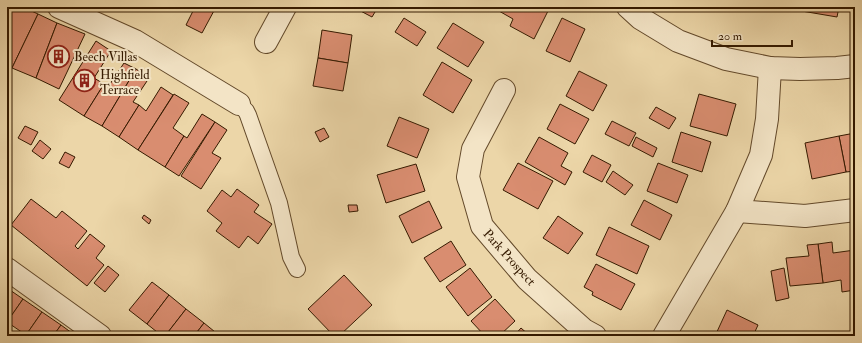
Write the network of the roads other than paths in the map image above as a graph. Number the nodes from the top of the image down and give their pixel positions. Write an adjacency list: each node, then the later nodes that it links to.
1 (60, 7): 8 (street)
2 (285, 7): 4 (street)
3 (628, 7): 6 (street)
4 (266, 42)
5 (855, 66): 6 (street)
6 (770, 68): 10 (street)
7 (504, 90): 14 (street, Park Prospect)
8 (238, 104): 12 (lane)
9 (855, 210): 10 (street)
10 (737, 211): 15 (street)
11 (7, 269): 13 (street)
12 (297, 269)
13 (100, 336)
14 (595, 336)
15 (664, 336)

